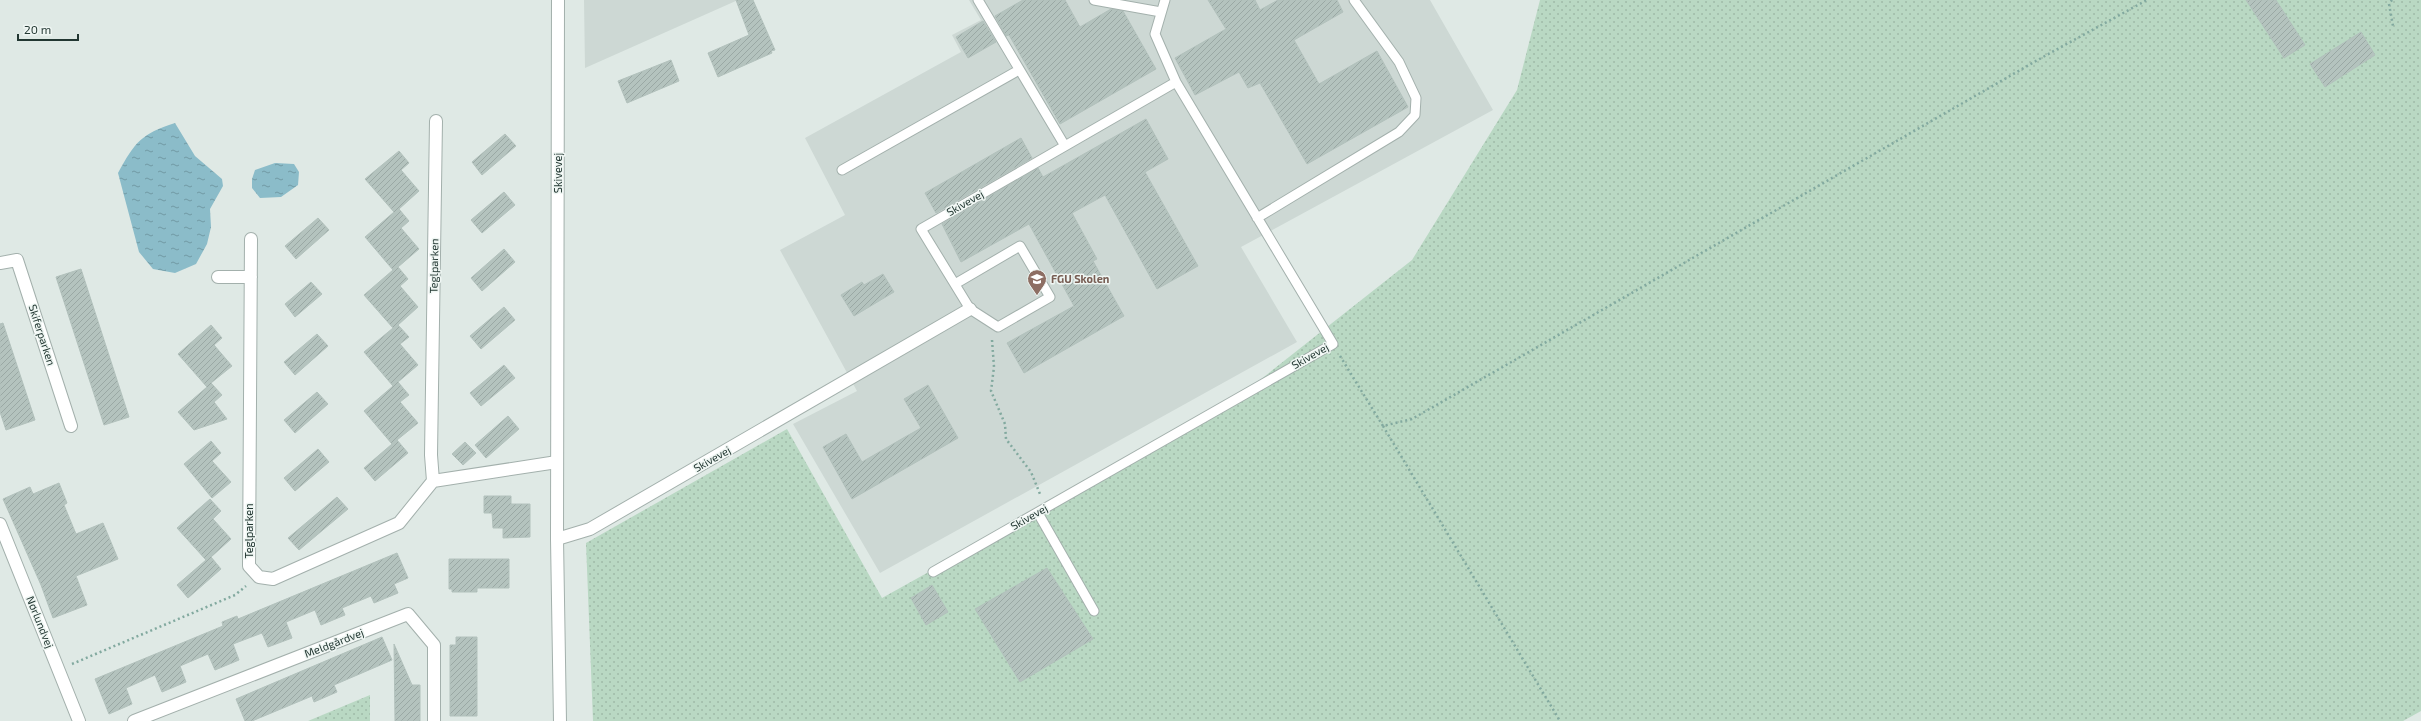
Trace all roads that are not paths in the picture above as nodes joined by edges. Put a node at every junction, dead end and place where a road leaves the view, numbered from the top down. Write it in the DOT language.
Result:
graph roads {
  1 [pos="558,0"];
  2 [pos="978,0"];
  3 [pos="1094,0"];
  4 [pos="1165,0"];
  5 [pos="1354,0"];
  6 [pos="1161,12"];
  7 [pos="1019,70"];
  8 [pos="1176,82"];
  9 [pos="436,122"];
  10 [pos="1065,146"];
  11 [pos="842,170"];
  12 [pos="1257,218"];
  13 [pos="251,239"];
  14 [pos="0,263"];
  15 [pos="218,277"];
  16 [pos="251,277"];
  17 [pos="954,284"];
  18 [pos="970,309"];
  19 [pos="71,426"];
  20 [pos="557,462"];
  21 [pos="433,482"];
  22 [pos="1038,512"];
  23 [pos="0,524"];
  24 [pos="558,539"];
  25 [pos="933,572"];
  26 [pos="1094,611"];
  27 [pos="153,717"];
  28 [pos="79,721"];
  29 [pos="134,721"];
  30 [pos="434,721"];
  31 [pos="560,721"];
  1 -- 20 [label="street, Skivevej"];
  2 -- 7 [label="lane"];
  3 -- 6 [label="lane"];
  4 -- 6 [label="lane"];
  5 -- 12 [label="lane"];
  6 -- 8 [label="lane"];
  7 -- 10 [label="lane"];
  7 -- 11 [label="lane"];
  8 -- 10 [label="lane, Skivevej"];
  8 -- 12 [label="lane, Skivevej"];
  9 -- 21 [label="street, Teglparken"];
  10 -- 17 [label="lane, Skivevej"];
  12 -- 22 [label="lane, Skivevej"];
  13 -- 16 [label="street, Teglparken"];
  14 -- 19 [label="street, Skiferparken"];
  15 -- 16 [label="street"];
  16 -- 21 [label="street, Teglparken"];
  17 -- 18 [label="lane, Skivevej"];
  17 -- 18 [label="lane"];
  18 -- 24 [label="street, Skivevej"];
  20 -- 21 [label="street"];
  20 -- 24 [label="street, Skivevej"];
  22 -- 25 [label="lane, Skivevej"];
  22 -- 26 [label="lane"];
  23 -- 28 [label="street, Nørlundvej"];
  24 -- 31 [label="street, Skivevej"];
  27 -- 29 [label="street, Meldgårdvej"];
  27 -- 30 [label="street, Meldgårdvej"];
}
